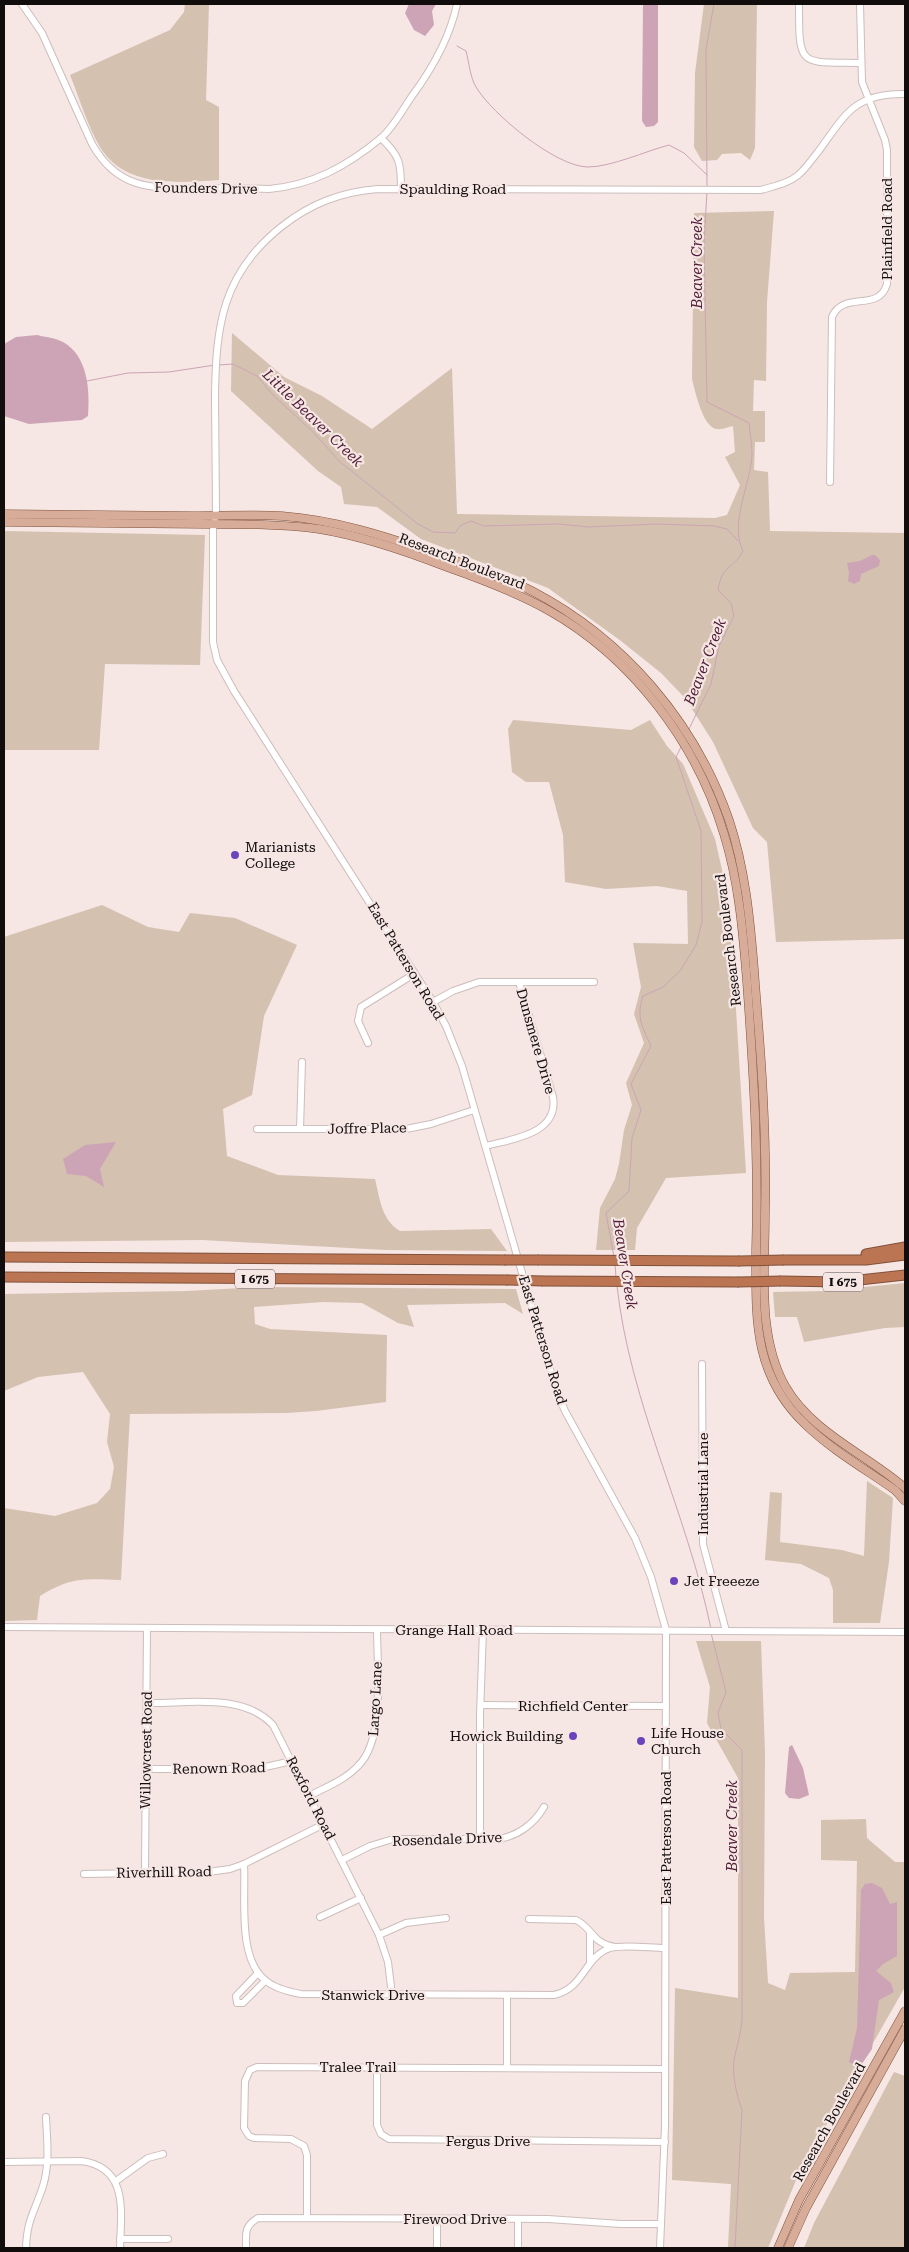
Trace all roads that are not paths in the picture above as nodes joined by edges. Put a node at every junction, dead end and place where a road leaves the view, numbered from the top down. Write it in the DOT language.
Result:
graph roads {
  1 [pos="22,4"];
  2 [pos="457,4"];
  3 [pos="799,4"];
  4 [pos="860,4"];
  5 [pos="861,63"];
  6 [pos="905,94"];
  7 [pos="868,98"];
  8 [pos="381,138"];
  9 [pos="400,189"];
  10 [pos="830,482"];
  11 [pos="4,514"];
  12 [pos="40,518"];
  13 [pos="215,520"];
  14 [pos="4,522"];
  15 [pos="414,974"];
  16 [pos="519,982"];
  17 [pos="594,982"];
  18 [pos="433,1002"];
  19 [pos="368,1043"];
  20 [pos="302,1062"];
  21 [pos="474,1110"];
  22 [pos="257,1129"];
  23 [pos="300,1129"];
  24 [pos="486,1146"];
  25 [pos="905,1247"];
  26 [pos="905,1255"];
  27 [pos="4,1257"];
  28 [pos="836,1261"];
  29 [pos="905,1275"];
  30 [pos="4,1277"];
  31 [pos="702,1364"];
  32 [pos="905,1488"];
  33 [pos="905,1501"];
  34 [pos="4,1627"];
  35 [pos="147,1628"];
  36 [pos="377,1629"];
  37 [pos="483,1630"];
  38 [pos="666,1630"];
  39 [pos="726,1631"];
  40 [pos="905,1632"];
  41 [pos="146,1703"];
  42 [pos="481,1705"];
  43 [pos="666,1706"];
  44 [pos="292,1761"];
  45 [pos="146,1769"];
  46 [pos="309,1796"];
  47 [pos="544,1807"];
  48 [pos="324,1824"];
  49 [pos="480,1839"];
  50 [pos="342,1860"];
  51 [pos="244,1864"];
  52 [pos="145,1872"];
  53 [pos="84,1874"];
  54 [pos="361,1898"];
  55 [pos="320,1917"];
  56 [pos="446,1918"];
  57 [pos="529,1920"];
  58 [pos="590,1934"];
  59 [pos="379,1935"];
  60 [pos="618,1947"];
  61 [pos="666,1948"];
  62 [pos="590,1963"];
  63 [pos="258,1973"];
  64 [pos="265,1981"];
  65 [pos="392,1995"];
  66 [pos="507,1996"];
  67 [pos="905,2011"];
  68 [pos="905,2029"];
  69 [pos="377,2067"];
  70 [pos="507,2068"];
  71 [pos="664,2069"];
  72 [pos="46,2117"];
  73 [pos="664,2142"];
  74 [pos="163,2154"];
  75 [pos="4,2162"];
  76 [pos="48,2163"];
  77 [pos="116,2182"];
  78 [pos="307,2218"];
  79 [pos="437,2219"];
  80 [pos="518,2219"];
  81 [pos="661,2224"];
  82 [pos="120,2238"];
  83 [pos="168,2239"];
  84 [pos="26,2248"];
  85 [pos="120,2248"];
  86 [pos="246,2248"];
  87 [pos="437,2248"];
  88 [pos="518,2248"];
  89 [pos="660,2248"];
  90 [pos="778,2248"];
  91 [pos="788,2248"];
  1 -- 8 [label="street, Founders Drive"];
  2 -- 8 [label="street, Founders Drive"];
  3 -- 5 [label="street"];
  4 -- 5 [label="street, Plainfield Road"];
  5 -- 7 [label="street, Plainfield Road"];
  6 -- 7 [label="street, Spaulding Road"];
  7 -- 9 [label="street, Spaulding Road"];
  7 -- 10 [label="street, Plainfield Road"];
  8 -- 9 [label="street"];
  9 -- 13 [label="street, Spaulding Road"];
  11 -- 12 [label="main road, Research Boulevard"];
  12 -- 13 [label="main road, Research Boulevard"];
  12 -- 14 [label="main road, Research Boulevard"];
  13 -- 15 [label="street, East Patterson Road"];
  13 -- 32 [label="main road, Research Boulevard"];
  13 -- 33 [label="main road, Research Boulevard"];
  15 -- 18 [label="street, East Patterson Road"];
  15 -- 19 [label="street"];
  16 -- 17 [label="street"];
  16 -- 18 [label="street"];
  16 -- 24 [label="street, Dunsmere Drive"];
  18 -- 21 [label="street, East Patterson Road"];
  20 -- 23 [label="street"];
  21 -- 23 [label="street, Joffre Place"];
  21 -- 24 [label="street, East Patterson Road"];
  22 -- 23 [label="street, Joffre Place"];
  24 -- 38 [label="street, East Patterson Road"];
  25 -- 28 [label="highway"];
  26 -- 28 [label="highway, I 675"];
  27 -- 28 [label="highway, I 675, bridge"];
  29 -- 30 [label="highway, I 675, bridge"];
  31 -- 39 [label="street, Industrial Lane"];
  34 -- 35 [label="street, Grange Hall Road"];
  35 -- 36 [label="street, Grange Hall Road"];
  35 -- 41 [label="street, Willowcrest Road"];
  36 -- 37 [label="street, Grange Hall Road"];
  36 -- 46 [label="street, Largo Lane"];
  37 -- 38 [label="street, Grange Hall Road"];
  37 -- 42 [label="street"];
  38 -- 39 [label="street, Grange Hall Road"];
  38 -- 43 [label="street, East Patterson Road"];
  39 -- 40 [label="street, Grange Hall Road"];
  41 -- 44 [label="street, Rexford Road"];
  41 -- 45 [label="street, Willowcrest Road"];
  42 -- 43 [label="street, Richfield Center"];
  42 -- 49 [label="street"];
  43 -- 61 [label="street, East Patterson Road"];
  44 -- 45 [label="street, Renown Road"];
  44 -- 46 [label="street, Rexford Road"];
  45 -- 52 [label="street, Willowcrest Road"];
  46 -- 48 [label="street, Rexford Road"];
  47 -- 49 [label="street, Rosendale Drive"];
  48 -- 50 [label="street, Rexford Road"];
  48 -- 51 [label="street, Riverhill Road"];
  49 -- 50 [label="street, Rosendale Drive"];
  50 -- 54 [label="street, Rexford Road"];
  51 -- 52 [label="street, Riverhill Road"];
  51 -- 63 [label="street, Stanwick Drive"];
  52 -- 53 [label="street, Riverhill Road"];
  54 -- 55 [label="street"];
  54 -- 59 [label="street, Rexford Road"];
  56 -- 59 [label="street"];
  57 -- 58 [label="street"];
  58 -- 60 [label="street"];
  58 -- 62 [label="street"];
  59 -- 65 [label="street, Rexford Road"];
  60 -- 61 [label="street, Stanwick Drive"];
  60 -- 62 [label="street, Stanwick Drive"];
  61 -- 71 [label="street, East Patterson Road"];
  62 -- 66 [label="street, Stanwick Drive"];
  63 -- 64 [label="street, Stanwick Drive"];
  63 -- 64 [label="street"];
  64 -- 65 [label="street, Stanwick Drive"];
  65 -- 66 [label="street, Stanwick Drive"];
  66 -- 70 [label="street"];
  67 -- 90 [label="main road, Research Boulevard"];
  68 -- 91 [label="main road, Research Boulevard"];
  69 -- 70 [label="street, Tralee Trail"];
  69 -- 73 [label="street, Fergus Drive"];
  69 -- 78 [label="street, Tralee Trail"];
  70 -- 71 [label="street, Tralee Trail"];
  71 -- 73 [label="street, East Patterson Road"];
  72 -- 76 [label="street"];
  73 -- 81 [label="street, East Patterson Road"];
  74 -- 77 [label="street"];
  75 -- 76 [label="street"];
  76 -- 77 [label="street"];
  76 -- 84 [label="street"];
  77 -- 82 [label="street"];
  78 -- 79 [label="street, Firewood Drive"];
  78 -- 86 [label="street, Firewood Drive"];
  79 -- 80 [label="street, Firewood Drive"];
  79 -- 87 [label="street"];
  80 -- 81 [label="street, Firewood Drive"];
  80 -- 88 [label="street"];
  81 -- 89 [label="street, East Patterson Road"];
  82 -- 83 [label="street"];
  82 -- 85 [label="street"];
}
